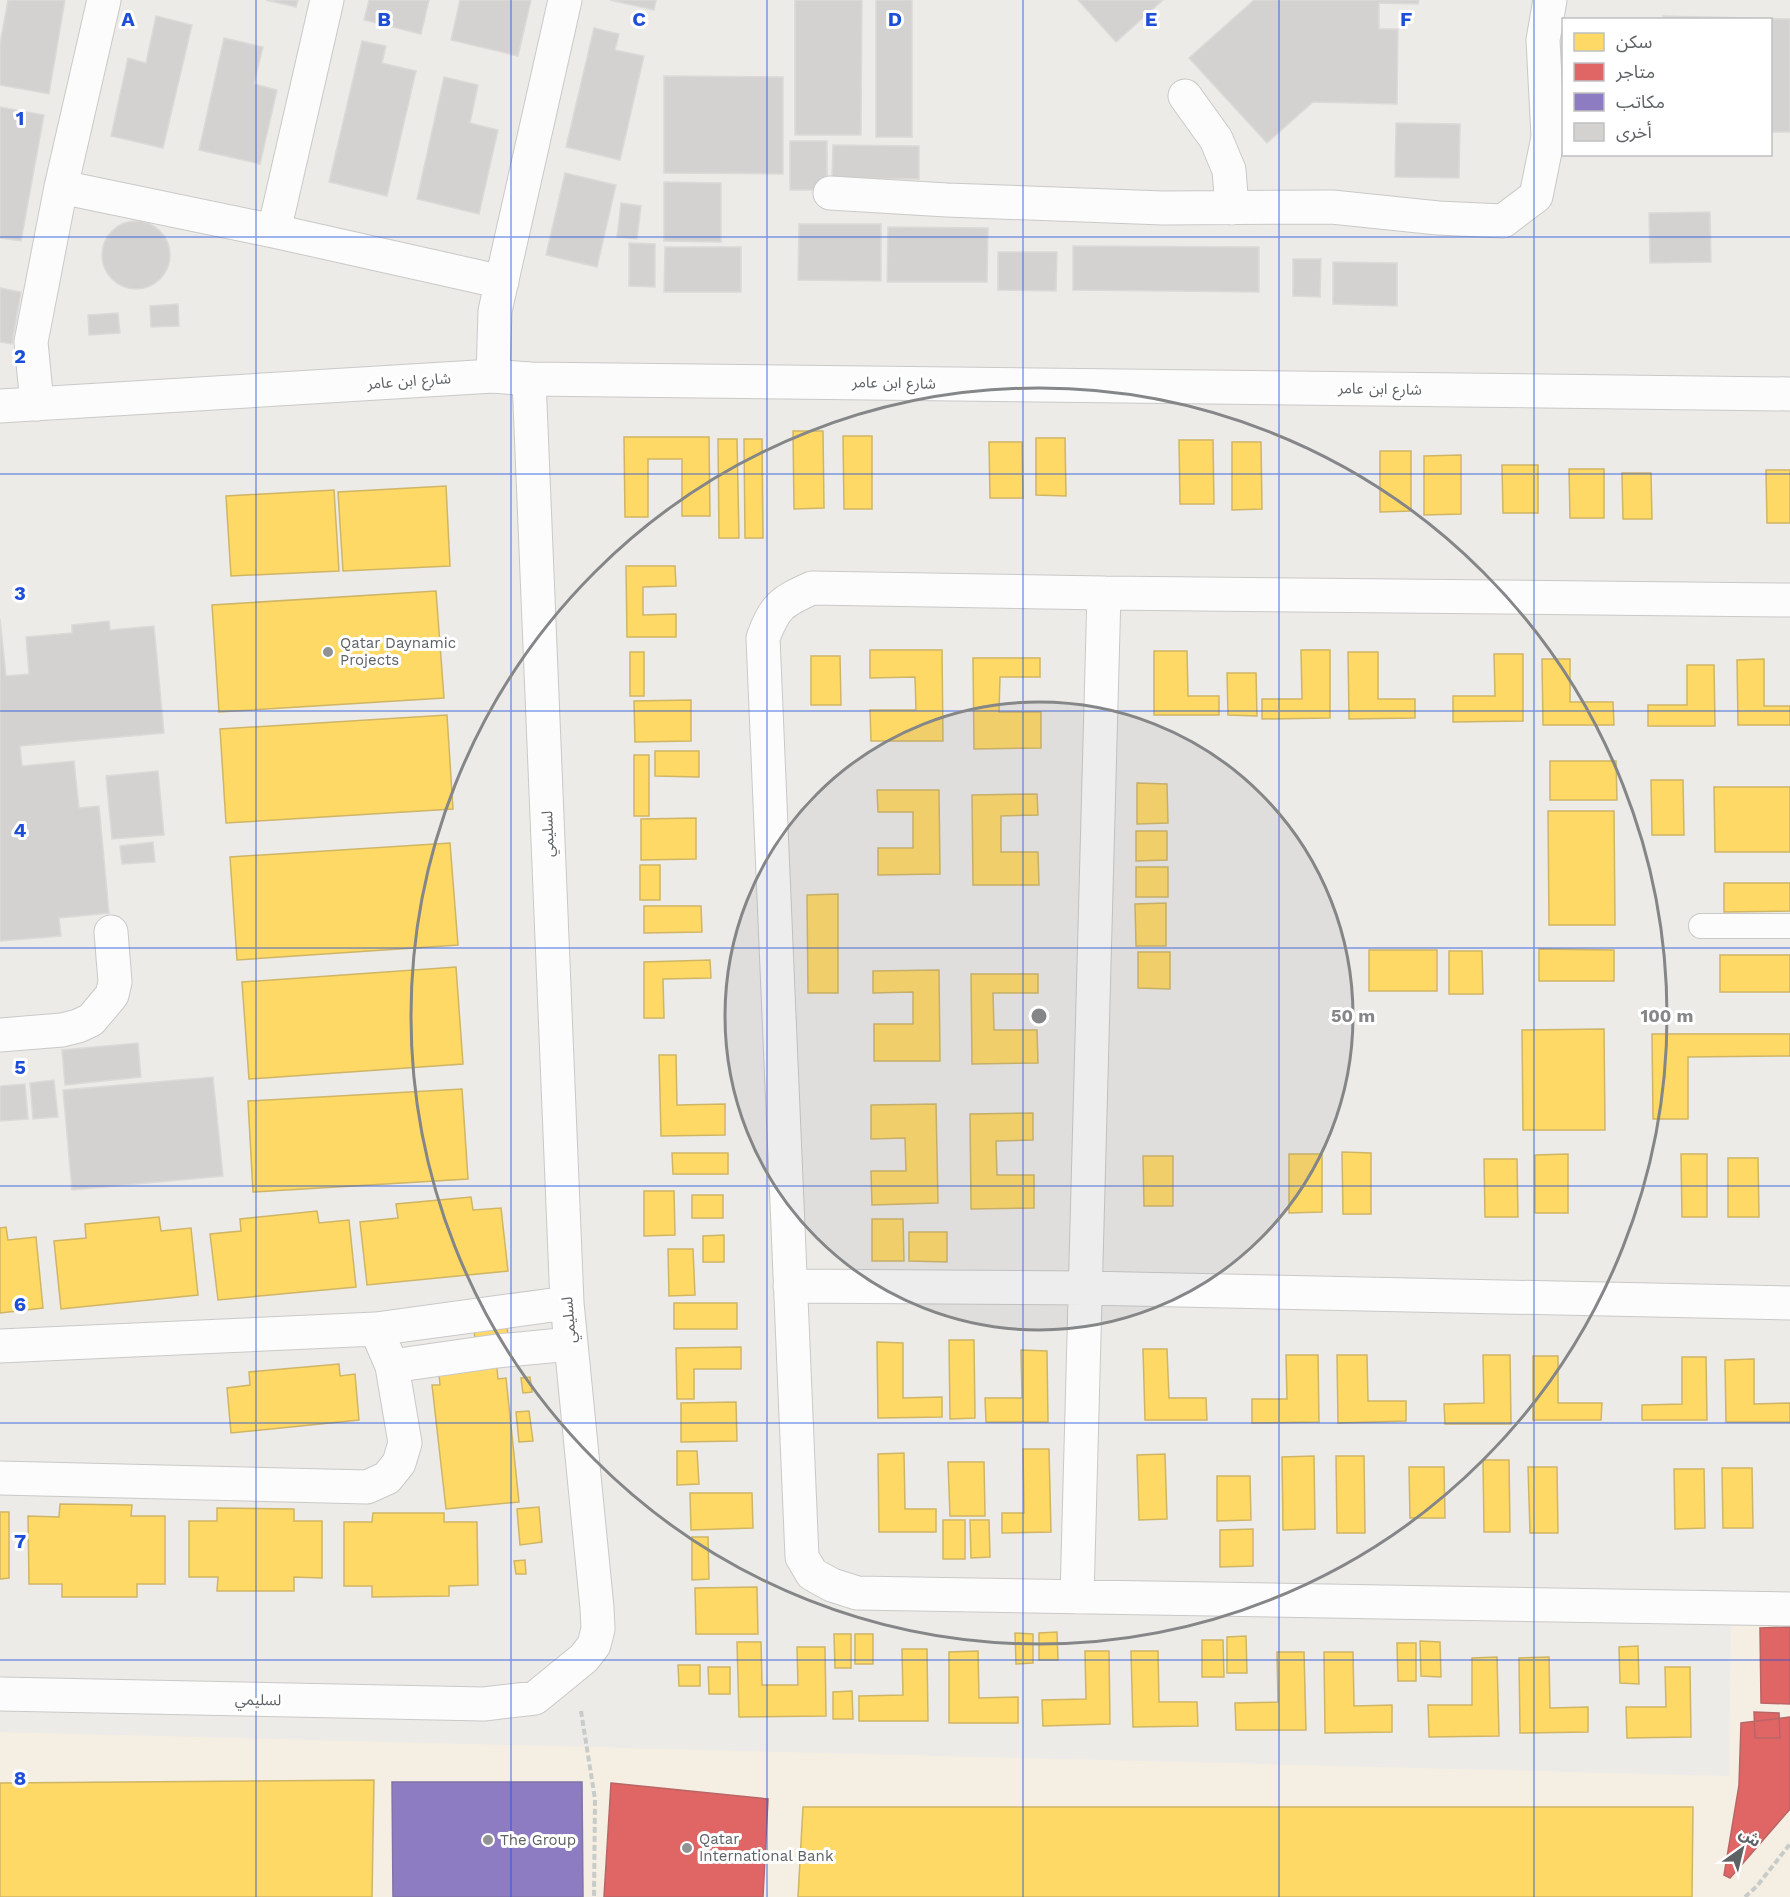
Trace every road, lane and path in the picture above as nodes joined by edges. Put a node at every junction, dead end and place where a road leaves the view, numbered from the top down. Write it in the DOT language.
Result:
graph roads {
  1 [pos="104,0"];
  2 [pos="327,0"];
  3 [pos="565,0"];
  4 [pos="1550,0"];
  5 [pos="1185,96"];
  6 [pos="61,188"];
  7 [pos="830,194"];
  8 [pos="1232,208"];
  9 [pos="274,231"];
  10 [pos="502,282"];
  11 [pos="493,376"];
  12 [pos="529,378"];
  13 [pos="1790,394"];
  14 [pos="38,404"];
  15 [pos="0,406"];
  16 [pos="1104,593"];
  17 [pos="1790,600"];
  18 [pos="1701,926"];
  19 [pos="1790,926"];
  20 [pos="111,932"];
  21 [pos="0,1035"];
  22 [pos="790,1286"];
  23 [pos="1085,1288"];
  24 [pos="567,1303"];
  25 [pos="1790,1303"];
  26 [pos="376,1329"];
  27 [pos="571,1344"];
  28 [pos="0,1346"];
  29 [pos="392,1366"];
  30 [pos="0,1478"];
  31 [pos="1077,1597"];
  32 [pos="1790,1609"];
  33 [pos="574,1666"];
  34 [pos="0,1694"];
  35 [pos="1790,1844"];
  36 [pos="594,1897"];
  37 [pos="1745,1897"];
  1 -- 6 [label="street"];
  2 -- 9 [label="street"];
  3 -- 10 [label="street"];
  4 -- 8 [label="street"];
  5 -- 8 [label="street"];
  6 -- 9 [label="street"];
  6 -- 14 [label="street"];
  7 -- 8 [label="street"];
  9 -- 10 [label="street"];
  10 -- 11 [label="street"];
  11 -- 12 [label="street, شارع ابن عامر"];
  11 -- 14 [label="street, شارع ابن عامر"];
  12 -- 13 [label="street, شارع ابن عامر"];
  12 -- 24 [label="street, لسليمي"];
  14 -- 15 [label="street, شارع ابن عامر"];
  16 -- 17 [label="street"];
  16 -- 22 [label="street"];
  16 -- 23 [label="street"];
  18 -- 19 [label="lane"];
  20 -- 21 [label="street"];
  22 -- 23 [label="street"];
  22 -- 31 [label="street"];
  23 -- 25 [label="street"];
  23 -- 31 [label="street"];
  24 -- 26 [label="street"];
  24 -- 27 [label="street, لسليمي"];
  26 -- 28 [label="street"];
  26 -- 29 [label="street"];
  27 -- 29 [label="street"];
  27 -- 33 [label="street, لسليمي"];
  29 -- 30 [label="street"];
  31 -- 32 [label="street"];
  33 -- 34 [label="street, لسليمي"];
  33 -- 36 [label="path"];
  35 -- 37 [label="path"];
}
